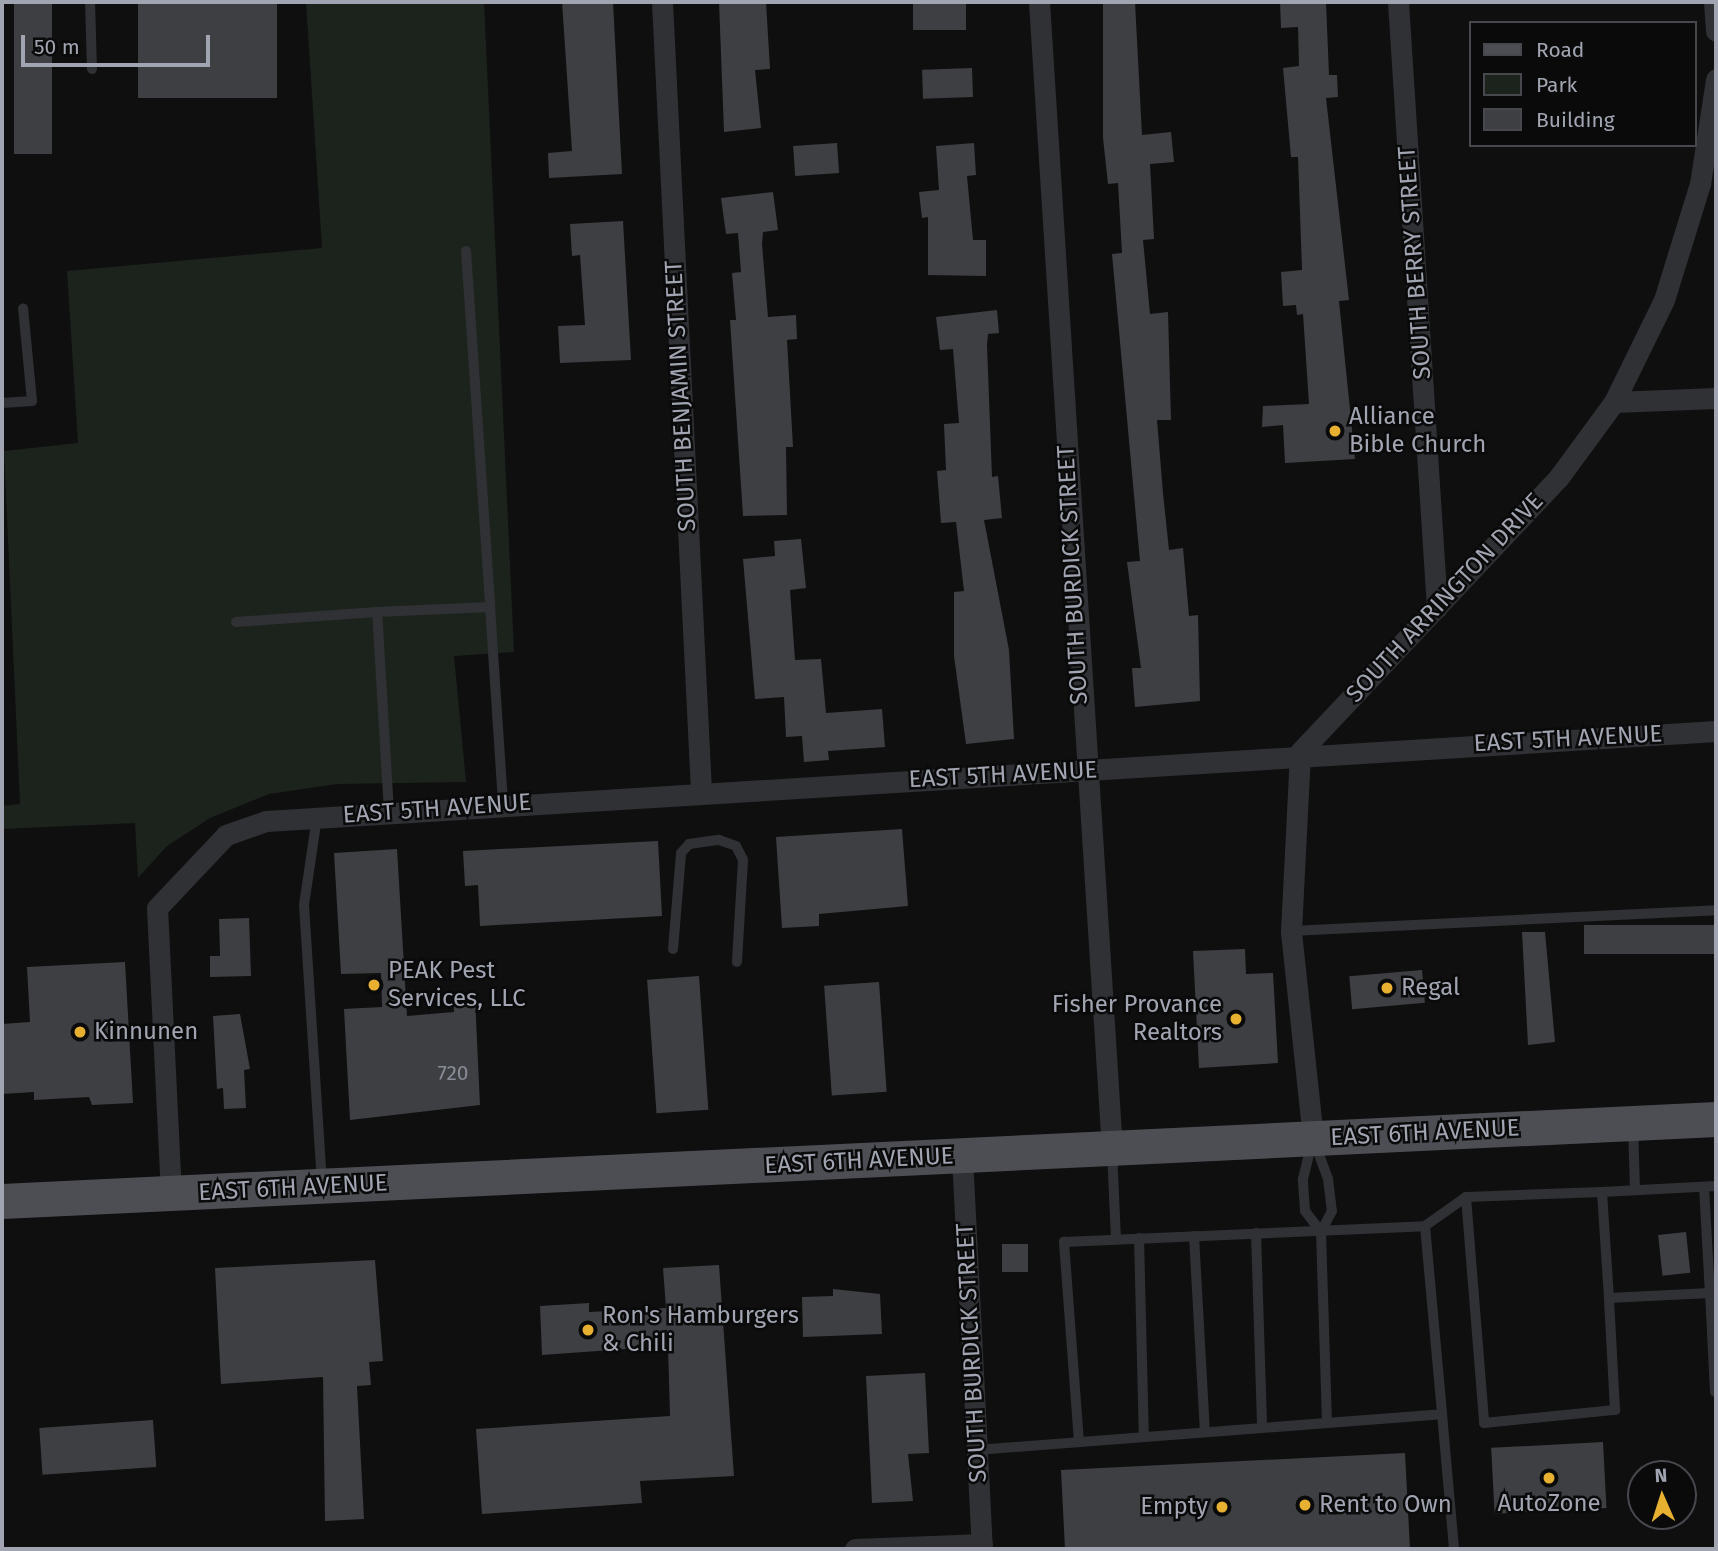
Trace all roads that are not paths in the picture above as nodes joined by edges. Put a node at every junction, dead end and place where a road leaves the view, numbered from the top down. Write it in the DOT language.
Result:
graph roads {
  1 [pos="90,2"];
  2 [pos="662,2"];
  3 [pos="1039,2"];
  4 [pos="1398,2"];
  5 [pos="1714,2"];
  6 [pos="1716,31"];
  7 [pos="92,69"];
  8 [pos="1716,79"];
  9 [pos="1708,178"];
  10 [pos="466,251"];
  11 [pos="23,308"];
  12 [pos="1716,398"];
  13 [pos="2,402"];
  14 [pos="1614,402"];
  15 [pos="490,607"];
  16 [pos="1437,608"];
  17 [pos="377,612"];
  18 [pos="236,621"];
  19 [pos="1716,731"];
  20 [pos="1300,752"];
  21 [pos="1084,772"];
  22 [pos="701,790"];
  23 [pos="503,804"];
  24 [pos="389,812"];
  25 [pos="317,817"];
  26 [pos="1716,910"];
  27 [pos="1291,931"];
  28 [pos="673,949"];
  29 [pos="737,962"];
  30 [pos="1716,1119"];
  31 [pos="1633,1123"];
  32 [pos="1313,1139"];
  33 [pos="1112,1149"];
  34 [pos="962,1156"];
  35 [pos="1710,1186"];
  36 [pos="322,1187"];
  37 [pos="1635,1190"];
  38 [pos="1602,1192"];
  39 [pos="171,1194"];
  40 [pos="1466,1198"];
  41 [pos="2,1201"];
  42 [pos="1425,1226"];
  43 [pos="1321,1232"];
  44 [pos="1256,1233"];
  45 [pos="1194,1236"];
  46 [pos="1116,1238"];
  47 [pos="1139,1238"];
  48 [pos="1710,1293"];
  49 [pos="1609,1298"];
  50 [pos="1714,1392"];
  51 [pos="1442,1414"];
  52 [pos="1327,1423"];
  53 [pos="1262,1428"];
  54 [pos="1205,1432"];
  55 [pos="1143,1437"];
  56 [pos="1079,1442"];
  57 [pos="976,1450"];
  58 [pos="982,1547"];
  59 [pos="855,1549"];
  60 [pos="1454,1549"];
  1 -- 7 [label="lane"];
  2 -- 22 [label="street, SOUTH BENJAMIN STREET"];
  3 -- 21 [label="street, SOUTH BURDICK STREET"];
  4 -- 16 [label="street, SOUTH BERRY STREET"];
  5 -- 6 [label="street"];
  8 -- 9 [label="street, SOUTH ARRINGTON DRIVE"];
  9 -- 14 [label="street, SOUTH ARRINGTON DRIVE"];
  10 -- 15 [label="lane"];
  11 -- 13 [label="lane"];
  12 -- 14 [label="street"];
  14 -- 16 [label="street, SOUTH ARRINGTON DRIVE"];
  15 -- 17 [label="lane"];
  15 -- 23 [label="lane"];
  16 -- 20 [label="street, SOUTH ARRINGTON DRIVE"];
  17 -- 18 [label="lane"];
  17 -- 24 [label="lane"];
  19 -- 20 [label="street, EAST 5TH AVENUE"];
  20 -- 21 [label="street, EAST 5TH AVENUE"];
  20 -- 27 [label="street"];
  21 -- 22 [label="street, EAST 5TH AVENUE"];
  21 -- 33 [label="street, SOUTH BURDICK STREET"];
  22 -- 23 [label="street, EAST 5TH AVENUE"];
  23 -- 24 [label="street, EAST 5TH AVENUE"];
  24 -- 25 [label="street, EAST 5TH AVENUE"];
  25 -- 36 [label="lane"];
  25 -- 39 [label="street, EAST 5TH AVENUE"];
  26 -- 27 [label="lane"];
  27 -- 32 [label="street"];
  28 -- 29 [label="lane"];
  30 -- 31 [label="main road, EAST 6TH AVENUE"];
  31 -- 32 [label="main road, EAST 6TH AVENUE"];
  31 -- 37 [label="lane"];
  32 -- 33 [label="main road, EAST 6TH AVENUE"];
  32 -- 43 [label="lane"];
  32 -- 43 [label="lane"];
  33 -- 34 [label="main road, EAST 6TH AVENUE"];
  33 -- 46 [label="lane"];
  34 -- 36 [label="main road, EAST 6TH AVENUE"];
  34 -- 57 [label="street, SOUTH BURDICK STREET"];
  35 -- 37 [label="lane"];
  35 -- 48 [label="lane"];
  36 -- 39 [label="main road, EAST 6TH AVENUE"];
  37 -- 38 [label="lane"];
  38 -- 40 [label="lane"];
  38 -- 49 [label="lane"];
  39 -- 41 [label="main road, EAST 6TH AVENUE"];
  40 -- 42 [label="lane"];
  40 -- 49 [label="lane"];
  42 -- 43 [label="lane"];
  42 -- 51 [label="lane"];
  43 -- 44 [label="lane"];
  43 -- 52 [label="lane"];
  44 -- 45 [label="lane"];
  44 -- 53 [label="lane"];
  45 -- 47 [label="lane"];
  45 -- 54 [label="lane"];
  46 -- 47 [label="lane"];
  46 -- 56 [label="lane"];
  47 -- 55 [label="lane"];
  48 -- 49 [label="lane"];
  48 -- 50 [label="lane"];
  51 -- 52 [label="lane"];
  51 -- 60 [label="lane"];
  52 -- 53 [label="lane"];
  53 -- 54 [label="lane"];
  54 -- 55 [label="lane"];
  55 -- 56 [label="lane"];
  56 -- 57 [label="lane"];
  57 -- 58 [label="street, SOUTH BURDICK STREET"];
  58 -- 59 [label="street"];
}
